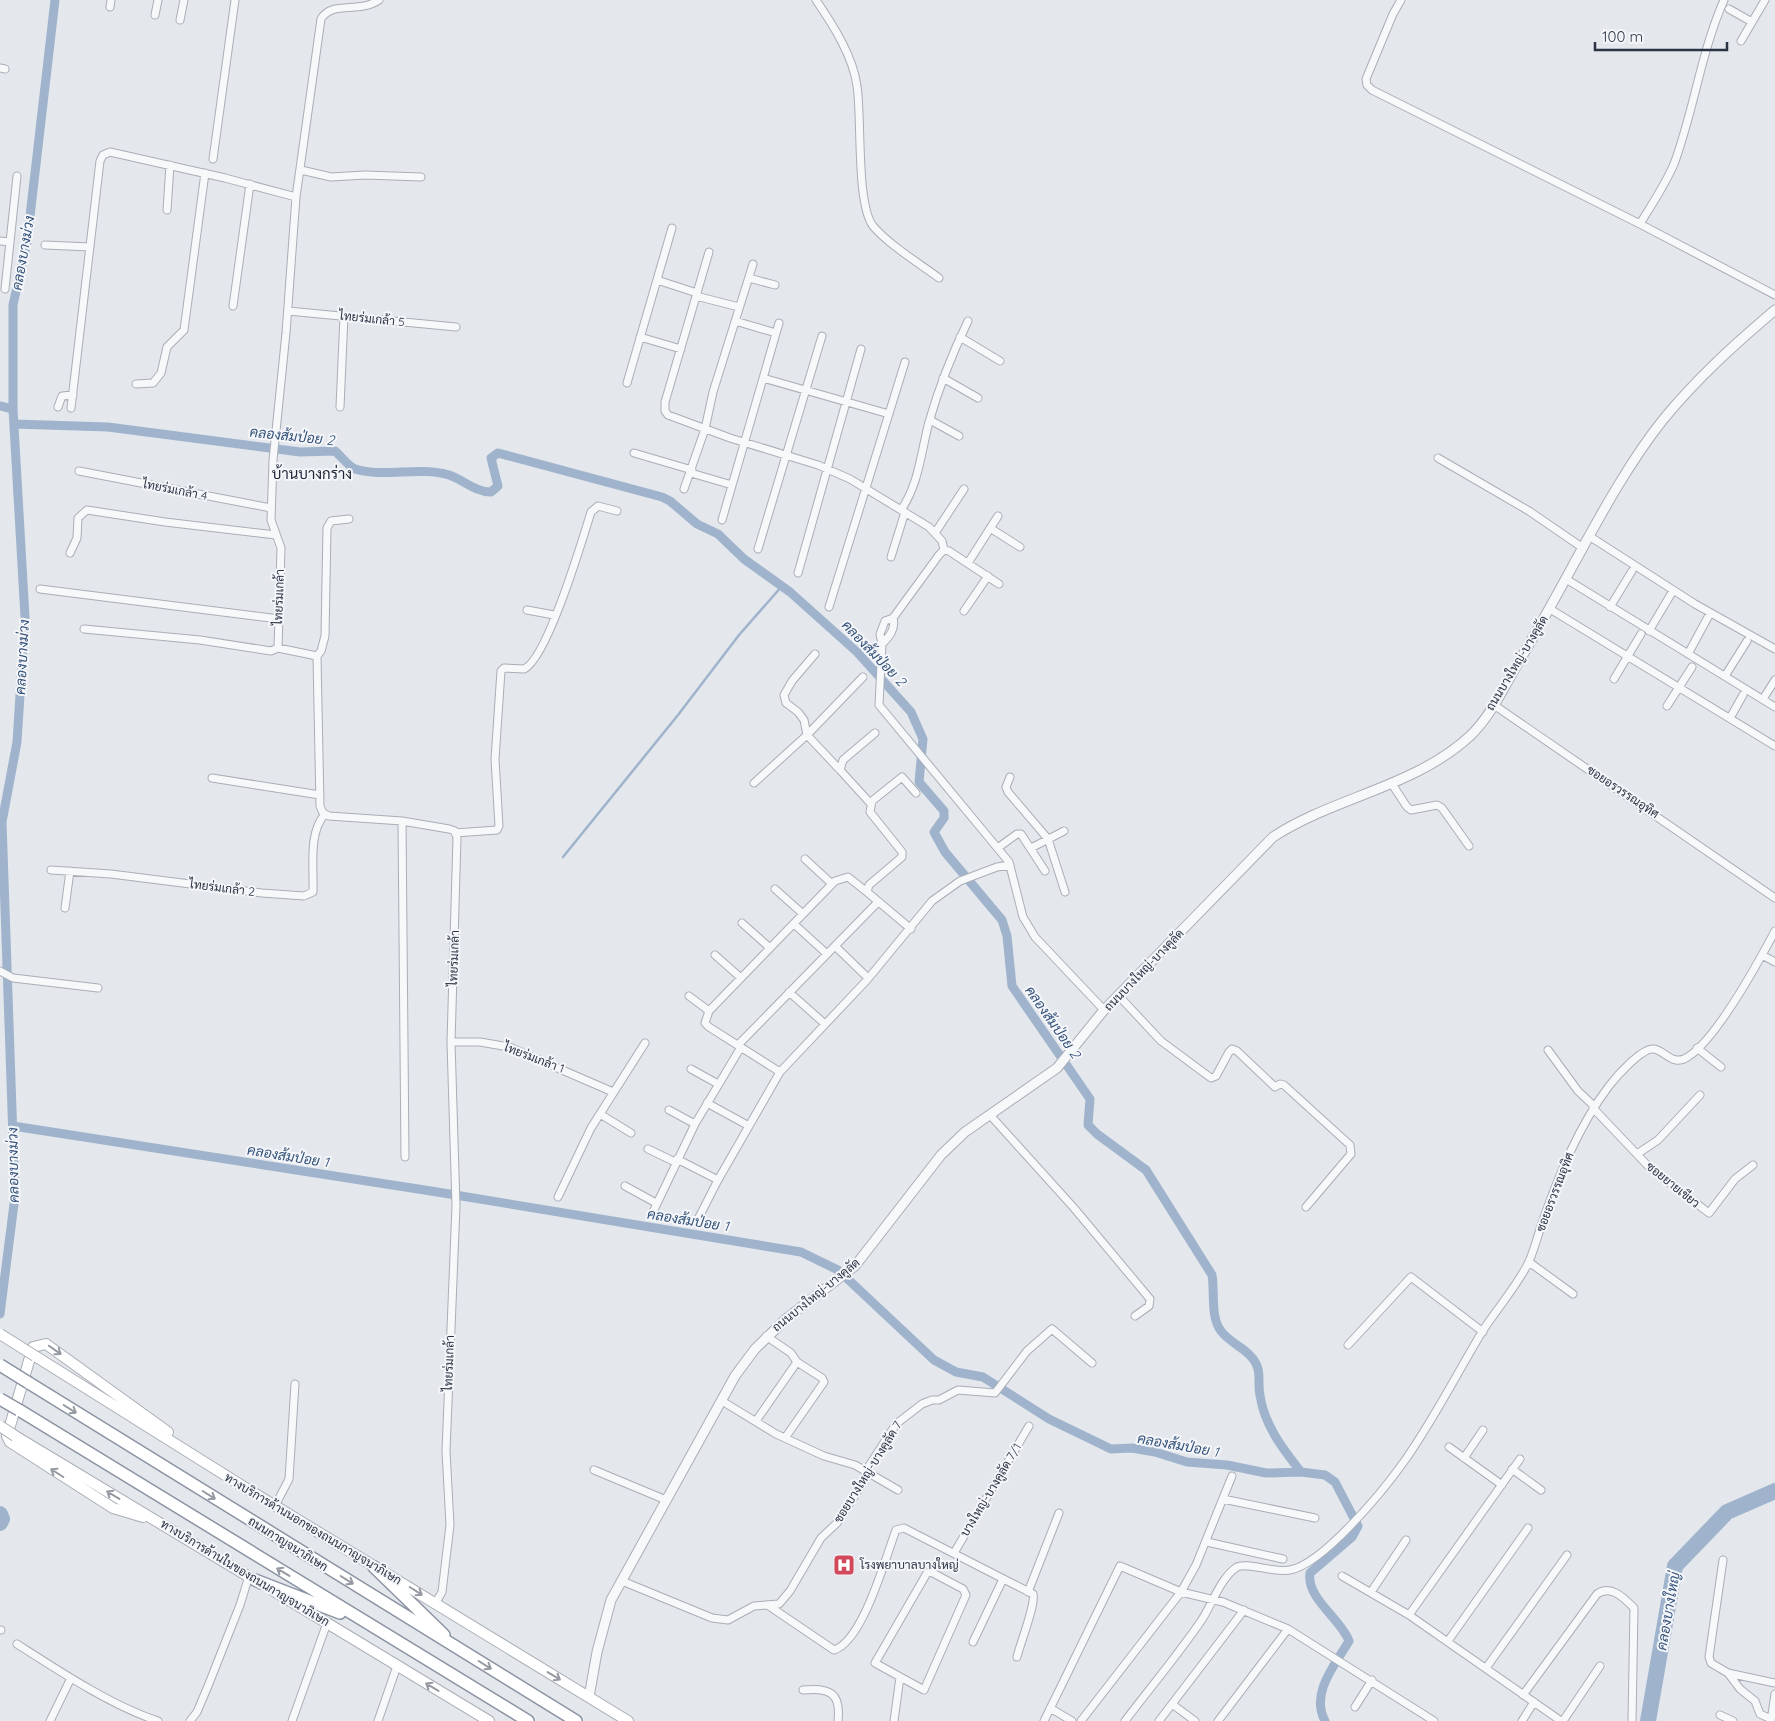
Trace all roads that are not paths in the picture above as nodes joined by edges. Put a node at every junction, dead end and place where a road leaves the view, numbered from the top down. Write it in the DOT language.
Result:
graph roads {
  1 [pos="158,0"];
  2 [pos="184,0"];
  3 [pos="235,0"];
  4 [pos="379,0"];
  5 [pos="816,0"];
  6 [pos="1401,0"];
  7 [pos="1724,0"];
  8 [pos="1765,0"];
  9 [pos="1729,9"];
  10 [pos="156,15"];
  11 [pos="180,20"];
  12 [pos="1752,22"];
  13 [pos="1741,41"];
  14 [pos="213,159"];
  15 [pos="170,165"];
  16 [pos="301,170"];
  17 [pos="204,173"];
  18 [pos="17,176"];
  19 [pos="421,177"];
  20 [pos="250,184"];
  21 [pos="296,197"];
  22 [pos="167,210"];
  23 [pos="1640,224"];
  24 [pos="672,228"];
  25 [pos="0,241"];
  26 [pos="10,242"];
  27 [pos="45,245"];
  28 [pos="90,247"];
  29 [pos="709,252"];
  30 [pos="753,264"];
  31 [pos="749,278"];
  32 [pos="939,278"];
  33 [pos="657,280"];
  34 [pos="774,285"];
  35 [pos="5,289"];
  36 [pos="697,294"];
  37 [pos="1775,295"];
  38 [pos="233,306"];
  39 [pos="739,307"];
  40 [pos="1775,310"];
  41 [pos="288,311"];
  42 [pos="344,316"];
  43 [pos="735,321"];
  44 [pos="968,321"];
  45 [pos="779,322"];
  46 [pos="456,328"];
  47 [pos="776,333"];
  48 [pos="822,336"];
  49 [pos="640,337"];
  50 [pos="960,337"];
  51 [pos="681,349"];
  52 [pos="861,349"];
  53 [pos="1000,360"];
  54 [pos="906,362"];
  55 [pos="763,378"];
  56 [pos="943,378"];
  57 [pos="627,383"];
  58 [pos="136,384"];
  59 [pos="806,390"];
  60 [pos="72,395"];
  61 [pos="978,398"];
  62 [pos="846,402"];
  63 [pos="58,407"];
  64 [pos="340,407"];
  65 [pos="71,408"];
  66 [pos="889,414"];
  67 [pos="930,420"];
  68 [pos="705,429"];
  69 [pos="959,436"];
  70 [pos="744,442"];
  71 [pos="634,453"];
  72 [pos="787,455"];
  73 [pos="1438,458"];
  74 [pos="826,468"];
  75 [pos="79,471"];
  76 [pos="692,471"];
  77 [pos="732,485"];
  78 [pos="866,488"];
  79 [pos="684,489"];
  80 [pos="964,489"];
  81 [pos="271,508"];
  82 [pos="617,511"];
  83 [pos="903,511"];
  84 [pos="998,516"];
  85 [pos="349,519"];
  86 [pos="722,520"];
  87 [pos="990,528"];
  88 [pos="936,534"];
  89 [pos="276,535"];
  90 [pos="1590,536"];
  91 [pos="1020,547"];
  92 [pos="1583,548"];
  93 [pos="758,549"];
  94 [pos="944,550"];
  95 [pos="70,553"];
  96 [pos="891,557"];
  97 [pos="968,563"];
  98 [pos="1632,571"];
  99 [pos="798,573"];
  100 [pos="988,576"];
  101 [pos="1566,579"];
  102 [pos="999,584"];
  103 [pos="40,589"];
  104 [pos="1671,594"];
  105 [pos="829,607"];
  106 [pos="1610,607"];
  107 [pos="1550,609"];
  108 [pos="527,610"];
  109 [pos="964,611"];
  110 [pos="554,615"];
  111 [pos="1708,617"];
  112 [pos="279,619"];
  113 [pos="84,629"];
  114 [pos="1649,631"];
  115 [pos="1641,634"];
  116 [pos="1747,641"];
  117 [pos="278,648"];
  118 [pos="1775,649"];
  119 [pos="815,654"];
  120 [pos="1688,654"];
  121 [pos="317,656"];
  122 [pos="1626,657"];
  123 [pos="1692,667"];
  124 [pos="1726,676"];
  125 [pos="863,677"];
  126 [pos="1614,679"];
  127 [pos="1775,680"];
  128 [pos="1678,688"];
  129 [pos="1743,695"];
  130 [pos="1763,699"];
  131 [pos="1494,705"];
  132 [pos="1667,706"];
  133 [pos="1775,707"];
  134 [pos="1730,718"];
  135 [pos="875,733"];
  136 [pos="807,735"];
  137 [pos="1775,746"];
  138 [pos="840,770"];
  139 [pos="1010,777"];
  140 [pos="212,778"];
  141 [pos="754,783"];
  142 [pos="1392,784"];
  143 [pos="916,793"];
  144 [pos="320,795"];
  145 [pos="871,804"];
  146 [pos="325,814"];
  147 [pos="402,821"];
  148 [pos="1064,831"];
  149 [pos="455,833"];
  150 [pos="1048,839"];
  151 [pos="1469,846"];
  152 [pos="999,847"];
  153 [pos="1031,848"];
  154 [pos="805,859"];
  155 [pos="1010,865"];
  156 [pos="51,870"];
  157 [pos="70,871"];
  158 [pos="1045,871"];
  159 [pos="832,884"];
  160 [pos="775,889"];
  161 [pos="867,892"];
  162 [pos="1065,892"];
  163 [pos="1775,898"];
  164 [pos="878,902"];
  165 [pos="65,908"];
  166 [pos="803,914"];
  167 [pos="742,923"];
  168 [pos="794,924"];
  169 [pos="911,929"];
  170 [pos="1775,931"];
  171 [pos="835,946"];
  172 [pos="770,948"];
  173 [pos="827,954"];
  174 [pos="714,955"];
  175 [pos="1762,955"];
  176 [pos="1775,962"];
  177 [pos="0,971"];
  178 [pos="741,978"];
  179 [pos="868,978"];
  180 [pos="98,988"];
  181 [pos="789,992"];
  182 [pos="1118,995"];
  183 [pos="689,996"];
  184 [pos="1104,1010"];
  185 [pos="710,1011"];
  186 [pos="825,1024"];
  187 [pos="451,1042"];
  188 [pos="645,1043"];
  189 [pos="740,1046"];
  190 [pos="1697,1048"];
  191 [pos="1548,1050"];
  192 [pos="1721,1067"];
  193 [pos="692,1069"];
  194 [pos="780,1072"];
  195 [pos="718,1084"];
  196 [pos="613,1092"];
  197 [pos="1700,1095"];
  198 [pos="707,1102"];
  199 [pos="1593,1107"];
  200 [pos="669,1110"];
  201 [pos="600,1114"];
  202 [pos="990,1115"];
  203 [pos="694,1124"];
  204 [pos="749,1126"];
  205 [pos="631,1133"];
  206 [pos="648,1149"];
  207 [pos="1637,1154"];
  208 [pos="405,1158"];
  209 [pos="676,1161"];
  210 [pos="1753,1165"];
  211 [pos="718,1180"];
  212 [pos="625,1186"];
  213 [pos="558,1197"];
  214 [pos="656,1203"];
  215 [pos="1306,1207"];
  216 [pos="652,1214"];
  217 [pos="696,1223"];
  218 [pos="1529,1262"];
  219 [pos="1572,1294"];
  220 [pos="1135,1316"];
  221 [pos="1483,1332"];
  222 [pos="0,1334"];
  223 [pos="766,1336"];
  224 [pos="1348,1345"];
  225 [pos="797,1362"];
  226 [pos="1092,1363"];
  227 [pos="0,1364"];
  228 [pos="295,1384"];
  229 [pos="0,1399"];
  230 [pos="722,1401"];
  231 [pos="756,1421"];
  232 [pos="0,1426"];
  233 [pos="1030,1426"];
  234 [pos="1483,1430"];
  235 [pos="785,1438"];
  236 [pos="1449,1447"];
  237 [pos="186,1449"];
  238 [pos="1464,1458"];
  239 [pos="1520,1459"];
  240 [pos="1512,1469"];
  241 [pos="594,1470"];
  242 [pos="867,1471"];
  243 [pos="1232,1476"];
  244 [pos="1502,1485"];
  245 [pos="898,1490"];
  246 [pos="1541,1490"];
  247 [pos="1223,1499"];
  248 [pos="666,1500"];
  249 [pos="275,1506"];
  250 [pos="1059,1513"];
  251 [pos="1316,1518"];
  252 [pos="163,1524"];
  253 [pos="1528,1528"];
  254 [pos="1406,1540"];
  255 [pos="1206,1542"];
  256 [pos="954,1553"];
  257 [pos="1567,1555"];
  258 [pos="1283,1559"];
  259 [pos="1723,1560"];
  260 [pos="374,1567"];
  261 [pos="1342,1576"];
  262 [pos="252,1578"];
  263 [pos="1003,1579"];
  264 [pos="622,1581"];
  265 [pos="1028,1592"];
  266 [pos="1181,1592"];
  267 [pos="1371,1592"];
  268 [pos="1214,1599"];
  269 [pos="435,1604"];
  270 [pos="768,1606"];
  271 [pos="1244,1610"];
  272 [pos="1409,1615"];
  273 [pos="327,1623"];
  274 [pos="369,1625"];
  275 [pos="1288,1629"];
  276 [pos="1448,1641"];
  277 [pos="973,1642"];
  278 [pos="17,1644"];
  279 [pos="460,1650"];
  280 [pos="1016,1657"];
  281 [pos="397,1666"];
  282 [pos="1600,1666"];
  283 [pos="1486,1668"];
  284 [pos="1728,1673"];
  285 [pos="71,1678"];
  286 [pos="900,1678"];
  287 [pos="1372,1680"];
  288 [pos="1775,1683"];
  289 [pos="803,1690"];
  290 [pos="1775,1694"];
  291 [pos="1523,1695"];
  292 [pos="589,1697"];
  293 [pos="1534,1702"];
  294 [pos="1172,1704"];
  295 [pos="1355,1706"];
  296 [pos="1050,1708"];
  297 [pos="1720,1715"];
  298 [pos="1771,1720"];
  299 [pos="50,1721"];
  300 [pos="158,1721"];
  301 [pos="190,1721"];
  302 [pos="292,1721"];
  303 [pos="378,1721"];
  304 [pos="489,1721"];
  305 [pos="528,1721"];
  306 [pos="576,1721"];
  307 [pos="628,1721"];
  308 [pos="838,1721"];
  309 [pos="894,1721"];
  310 [pos="1044,1721"];
  311 [pos="1072,1721"];
  312 [pos="1081,1721"];
  313 [pos="1125,1721"];
  314 [pos="1159,1721"];
  315 [pos="1195,1721"];
  316 [pos="1218,1721"];
  317 [pos="1434,1721"];
  318 [pos="1522,1721"];
  319 [pos="1562,1721"];
  320 [pos="1632,1721"];
  321 [pos="1733,1721"];
  1 -- 10 [label="street"];
  2 -- 11 [label="street"];
  3 -- 14 [label="street"];
  4 -- 16 [label="street, ไทยร่มเกล้า"];
  5 -- 32 [label="street"];
  6 -- 23 [label="street"];
  7 -- 23 [label="street"];
  8 -- 12 [label="street"];
  9 -- 12 [label="street"];
  12 -- 13 [label="street"];
  15 -- 17 [label="street"];
  15 -- 22 [label="street"];
  15 -- 28 [label="street"];
  16 -- 19 [label="street"];
  16 -- 21 [label="street, ไทยร่มเกล้า"];
  17 -- 20 [label="street"];
  17 -- 58 [label="street"];
  18 -- 26 [label="street"];
  20 -- 21 [label="street"];
  20 -- 38 [label="street"];
  21 -- 41 [label="street, ไทยร่มเกล้า"];
  23 -- 37 [label="street"];
  24 -- 33 [label="street"];
  25 -- 26 [label="street"];
  26 -- 35 [label="street"];
  27 -- 28 [label="street"];
  28 -- 60 [label="street"];
  29 -- 36 [label="street"];
  30 -- 31 [label="street"];
  31 -- 34 [label="street"];
  31 -- 39 [label="street"];
  33 -- 36 [label="street"];
  33 -- 49 [label="street"];
  36 -- 39 [label="street"];
  36 -- 51 [label="street"];
  39 -- 43 [label="street"];
  40 -- 90 [label="street, ถนนบางใหญ่-บางคูลัด"];
  41 -- 42 [label="street, ไทยร่มเกล้า 5"];
  41 -- 81 [label="street, ไทยร่มเกล้า"];
  42 -- 46 [label="street, ไทยร่มเกล้า 5"];
  42 -- 64 [label="street"];
  43 -- 47 [label="street"];
  43 -- 68 [label="street"];
  44 -- 50 [label="street"];
  45 -- 47 [label="street"];
  47 -- 55 [label="street"];
  48 -- 59 [label="street"];
  49 -- 51 [label="street"];
  49 -- 57 [label="street"];
  50 -- 53 [label="street"];
  50 -- 56 [label="street"];
  51 -- 68 [label="street"];
  52 -- 62 [label="street"];
  54 -- 66 [label="street"];
  55 -- 59 [label="street"];
  55 -- 70 [label="street"];
  56 -- 61 [label="street"];
  56 -- 67 [label="street"];
  59 -- 62 [label="street"];
  59 -- 72 [label="street"];
  60 -- 63 [label="street"];
  60 -- 65 [label="street"];
  62 -- 66 [label="street"];
  62 -- 74 [label="street"];
  66 -- 78 [label="street"];
  67 -- 69 [label="street"];
  67 -- 83 [label="street"];
  68 -- 70 [label="street"];
  68 -- 76 [label="street"];
  70 -- 72 [label="street"];
  70 -- 77 [label="street"];
  71 -- 76 [label="street"];
  72 -- 74 [label="street"];
  72 -- 93 [label="street"];
  73 -- 92 [label="street"];
  74 -- 78 [label="street"];
  74 -- 99 [label="street"];
  75 -- 81 [label="street, ไทยร่มเกล้า 4"];
  76 -- 77 [label="street"];
  76 -- 79 [label="street"];
  77 -- 86 [label="street"];
  78 -- 83 [label="street"];
  78 -- 105 [label="street"];
  80 -- 88 [label="street"];
  81 -- 89 [label="street, ไทยร่มเกล้า"];
  82 -- 110 [label="street"];
  83 -- 88 [label="street"];
  83 -- 96 [label="street"];
  84 -- 87 [label="street"];
  85 -- 121 [label="street"];
  87 -- 91 [label="street"];
  87 -- 97 [label="street"];
  88 -- 94 [label="street"];
  89 -- 95 [label="street"];
  89 -- 112 [label="street, ไทยร่มเกล้า"];
  90 -- 92 [label="street, ถนนบางใหญ่-บางคูลัด"];
  90 -- 118 [label="street"];
  92 -- 101 [label="street, ถนนบางใหญ่-บางคูลัด"];
  94 -- 97 [label="street"];
  94 -- 152 [label="street"];
  97 -- 100 [label="street"];
  98 -- 106 [label="street"];
  100 -- 102 [label="street"];
  100 -- 109 [label="street"];
  101 -- 106 [label="street"];
  101 -- 107 [label="street, ถนนบางใหญ่-บางคูลัด"];
  103 -- 112 [label="street"];
  104 -- 114 [label="street"];
  106 -- 114 [label="street"];
  107 -- 122 [label="street"];
  107 -- 131 [label="street, ถนนบางใหญ่-บางคูลัด"];
  108 -- 110 [label="street"];
  110 -- 149 [label="street"];
  111 -- 120 [label="street"];
  112 -- 117 [label="street, ไทยร่มเกล้า"];
  113 -- 117 [label="street"];
  114 -- 120 [label="street"];
  115 -- 122 [label="street"];
  116 -- 124 [label="street"];
  117 -- 121 [label="street"];
  119 -- 136 [label="street"];
  120 -- 124 [label="street"];
  121 -- 144 [label="street"];
  122 -- 126 [label="street"];
  122 -- 128 [label="street"];
  123 -- 128 [label="street"];
  124 -- 130 [label="street"];
  125 -- 136 [label="street"];
  127 -- 130 [label="street"];
  128 -- 132 [label="street"];
  128 -- 134 [label="street"];
  129 -- 134 [label="street"];
  130 -- 133 [label="street"];
  131 -- 142 [label="street, ถนนบางใหญ่-บางคูลัด"];
  131 -- 163 [label="street, ซอยอรวรรณอุทิศ"];
  134 -- 137 [label="street"];
  135 -- 138 [label="street"];
  136 -- 138 [label="street"];
  136 -- 141 [label="street"];
  138 -- 145 [label="street"];
  139 -- 150 [label="street"];
  140 -- 144 [label="street"];
  142 -- 151 [label="street"];
  142 -- 182 [label="street, ถนนบางใหญ่-บางคูลัด"];
  143 -- 145 [label="street"];
  144 -- 146 [label="street"];
  145 -- 161 [label="street"];
  146 -- 147 [label="street"];
  146 -- 157 [label="street, ไทยร่มเกล้า 2"];
  147 -- 149 [label="street"];
  147 -- 208 [label="street"];
  148 -- 150 [label="street"];
  149 -- 187 [label="street, ไทยร่มเกล้า"];
  150 -- 153 [label="street"];
  150 -- 162 [label="street"];
  152 -- 153 [label="street"];
  152 -- 155 [label="street"];
  153 -- 158 [label="street"];
  154 -- 159 [label="street"];
  155 -- 169 [label="street"];
  155 -- 184 [label="street"];
  156 -- 157 [label="street, ไทยร่มเกล้า 2"];
  157 -- 165 [label="street"];
  159 -- 161 [label="street"];
  159 -- 166 [label="street"];
  160 -- 166 [label="street"];
  161 -- 164 [label="street"];
  164 -- 169 [label="street"];
  164 -- 171 [label="street"];
  166 -- 168 [label="street"];
  167 -- 172 [label="street"];
  168 -- 172 [label="street"];
  168 -- 173 [label="street"];
  169 -- 179 [label="street"];
  170 -- 175 [label="street, ซอยอรวรรณอุทิศ"];
  171 -- 173 [label="street"];
  171 -- 179 [label="street"];
  172 -- 178 [label="street"];
  173 -- 181 [label="street"];
  174 -- 178 [label="street"];
  175 -- 176 [label="street"];
  175 -- 190 [label="street, ซอยอรวรรณอุทิศ"];
  177 -- 180 [label="street"];
  178 -- 185 [label="street"];
  179 -- 186 [label="street"];
  181 -- 186 [label="street"];
  181 -- 189 [label="street"];
  182 -- 184 [label="street, ถนนบางใหญ่-บางคูลัด"];
  182 -- 215 [label="street"];
  183 -- 185 [label="street"];
  184 -- 202 [label="street, ถนนบางใหญ่-บางคูลัด"];
  185 -- 189 [label="street"];
  186 -- 194 [label="street"];
  187 -- 196 [label="street, ไทยร่มเกล้า 1"];
  187 -- 269 [label="street, ไทยร่มเกล้า"];
  188 -- 196 [label="street"];
  189 -- 194 [label="street"];
  189 -- 195 [label="street"];
  190 -- 192 [label="street"];
  190 -- 199 [label="street, ซอยอรวรรณอุทิศ"];
  191 -- 199 [label="street, ซอยยายเขียว"];
  193 -- 195 [label="street"];
  194 -- 204 [label="street"];
  195 -- 198 [label="street"];
  196 -- 201 [label="street"];
  197 -- 207 [label="street"];
  198 -- 203 [label="street"];
  198 -- 204 [label="street"];
  199 -- 207 [label="street, ซอยยายเขียว"];
  199 -- 218 [label="street, ซอยอรวรรณอุทิศ"];
  200 -- 203 [label="street"];
  201 -- 205 [label="street"];
  201 -- 213 [label="street"];
  202 -- 220 [label="street"];
  202 -- 223 [label="street, ถนนบางใหญ่-บางคูลัด"];
  203 -- 209 [label="street"];
  204 -- 211 [label="street"];
  206 -- 209 [label="street"];
  207 -- 210 [label="street, ซอยยายเขียว"];
  209 -- 211 [label="street"];
  209 -- 214 [label="street"];
  211 -- 217 [label="street"];
  212 -- 214 [label="street"];
  214 -- 216 [label="street"];
  218 -- 219 [label="street"];
  218 -- 221 [label="street, ซอยอรวรรณอุทิศ"];
  221 -- 224 [label="street"];
  221 -- 268 [label="street, ซอยอรวรรณอุทิศ"];
  222 -- 237 [label="main road, ทางบริการด้านนอกของถนนกาญจนาภิเษก, bridge"];
  223 -- 225 [label="street"];
  223 -- 230 [label="street, ถนนบางใหญ่-บางคูลัด"];
  225 -- 231 [label="street"];
  225 -- 235 [label="street"];
  226 -- 242 [label="street, ซอยบางใหญ่-บางคูลัด 7"];
  227 -- 279 [label="highway, ถนนกาญจนาภิเษก, one-way, bridge"];
  228 -- 249 [label="street"];
  274 -- 229 [label="highway, one-way, bridge"];
  230 -- 231 [label="street"];
  230 -- 248 [label="street, ถนนบางใหญ่-บางคูลัด"];
  231 -- 235 [label="street"];
  252 -- 232 [label="main road, ทางบริการด้านในของถนนกาญจนาภิเษก, one-way, bridge"];
  233 -- 256 [label="street, บางใหญ่-บางคูลัด 7/1"];
  234 -- 238 [label="street"];
  235 -- 242 [label="street"];
  236 -- 238 [label="street"];
  237 -- 249 [label="main road, ทางบริการด้านนอกของถนนกาญจนาภิเษก"];
  252 -- 237 [label="main road, one-way"];
  238 -- 244 [label="street"];
  239 -- 240 [label="street"];
  240 -- 244 [label="street"];
  240 -- 246 [label="street"];
  241 -- 248 [label="street"];
  242 -- 245 [label="street"];
  242 -- 270 [label="street, ซอยบางใหญ่-บางคูลัด 7"];
  243 -- 247 [label="street"];
  244 -- 272 [label="street"];
  247 -- 251 [label="street"];
  247 -- 255 [label="street"];
  248 -- 264 [label="street, ถนนบางใหญ่-บางคูลัด"];
  249 -- 260 [label="main road, ทางบริการด้านนอกของถนนกาญจนาภิเษก"];
  250 -- 265 [label="street"];
  252 -- 262 [label="main road, ทางบริการด้านในของถนนกาญจนาภิเษก"];
  253 -- 276 [label="street"];
  254 -- 267 [label="street"];
  255 -- 258 [label="street"];
  255 -- 266 [label="street"];
  256 -- 263 [label="street"];
  256 -- 270 [label="street"];
  257 -- 283 [label="street"];
  259 -- 284 [label="street"];
  260 -- 269 [label="main road, ทางบริการด้านนอกของถนนกาญจนาภิเษก, one-way"];
  260 -- 279 [label="highway"];
  261 -- 267 [label="street"];
  262 -- 273 [label="main road, ทางบริการด้านในของถนนกาญจนาภิเษก"];
  262 -- 274 [label="highway"];
  262 -- 301 [label="street"];
  263 -- 265 [label="street"];
  263 -- 277 [label="street"];
  264 -- 270 [label="street, ซอยบางใหญ่-บางคูลัด 7"];
  264 -- 292 [label="street, ถนนบางใหญ่-บางคูลัด"];
  265 -- 280 [label="street"];
  266 -- 268 [label="street"];
  266 -- 296 [label="street"];
  266 -- 312 [label="street"];
  267 -- 272 [label="street"];
  268 -- 271 [label="street"];
  268 -- 313 [label="street"];
  269 -- 292 [label="main road, ทางบริการด้านนอกของถนนกาญจนาภิเษก, one-way"];
  271 -- 275 [label="street"];
  271 -- 294 [label="street"];
  272 -- 276 [label="street"];
  273 -- 281 [label="main road, ทางบริการด้านในของถนนกาญจนาภิเษก"];
  273 -- 302 [label="street"];
  274 -- 305 [label="highway"];
  275 -- 287 [label="street"];
  275 -- 316 [label="street"];
  276 -- 283 [label="street"];
  278 -- 285 [label="street"];
  279 -- 306 [label="highway, ถนนกาญจนาภิเษก, one-way"];
  281 -- 303 [label="street"];
  304 -- 281 [label="main road, ทางบริการด้านในของถนนกาญจนาภิเษก, one-way"];
  282 -- 319 [label="street"];
  283 -- 291 [label="street"];
  284 -- 288 [label="street"];
  284 -- 298 [label="street"];
  285 -- 299 [label="street"];
  285 -- 300 [label="street"];
  286 -- 286 [label="street"];
  286 -- 309 [label="street"];
  287 -- 295 [label="street"];
  287 -- 317 [label="street"];
  289 -- 308 [label="street"];
  290 -- 298 [label="street"];
  291 -- 293 [label="street"];
  291 -- 320 [label="street"];
  292 -- 307 [label="main road, ทางบริการด้านนอกของถนนกาญจนาภิเษก"];
  293 -- 318 [label="street"];
  293 -- 319 [label="street"];
  294 -- 314 [label="street"];
  294 -- 315 [label="street"];
  296 -- 310 [label="street"];
  296 -- 311 [label="street"];
  297 -- 321 [label="street"];
}
